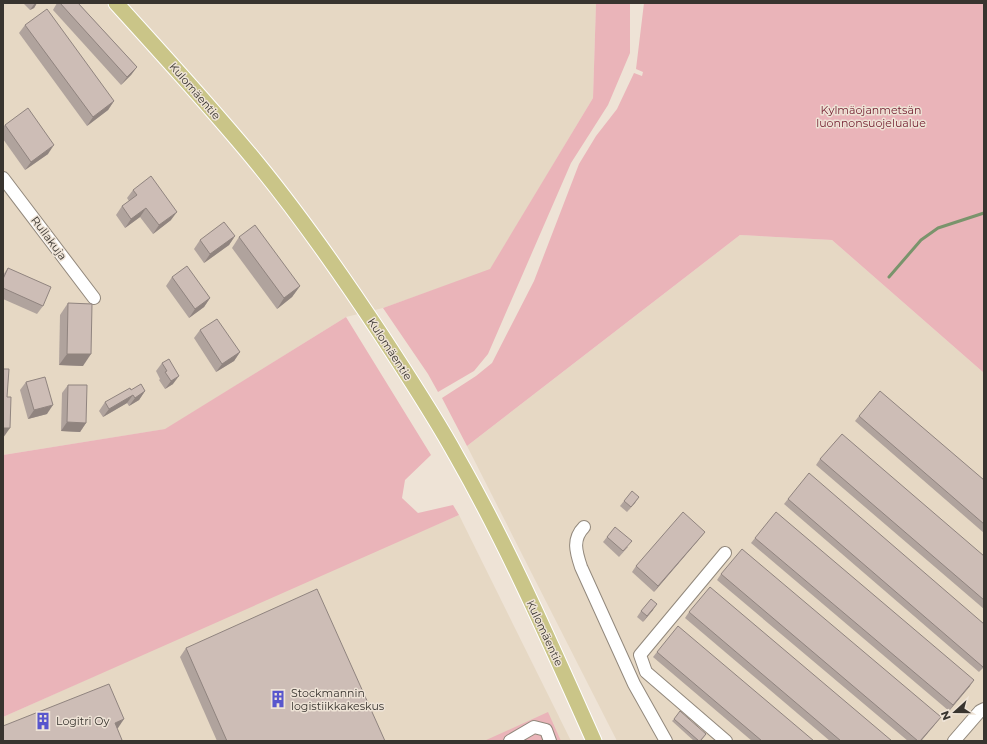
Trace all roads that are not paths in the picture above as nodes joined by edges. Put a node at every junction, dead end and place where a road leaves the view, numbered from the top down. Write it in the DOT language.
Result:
graph roads {
  1 [pos="116,3"];
  2 [pos="3,178"];
  3 [pos="94,298"];
  4 [pos="584,527"];
  5 [pos="725,553"];
  6 [pos="984,709"];
  7 [pos="510,741"];
  8 [pos="550,741"];
  9 [pos="594,741"];
  10 [pos="666,741"];
  11 [pos="725,741"];
  12 [pos="954,741"];
  1 -- 9 [label="main road, Kulomäentie"];
  2 -- 3 [label="street, Rullakuja"];
  4 -- 10 [label="street"];
  5 -- 11 [label="street"];
  6 -- 12 [label="street"];
  7 -- 8 [label="street"];
}
